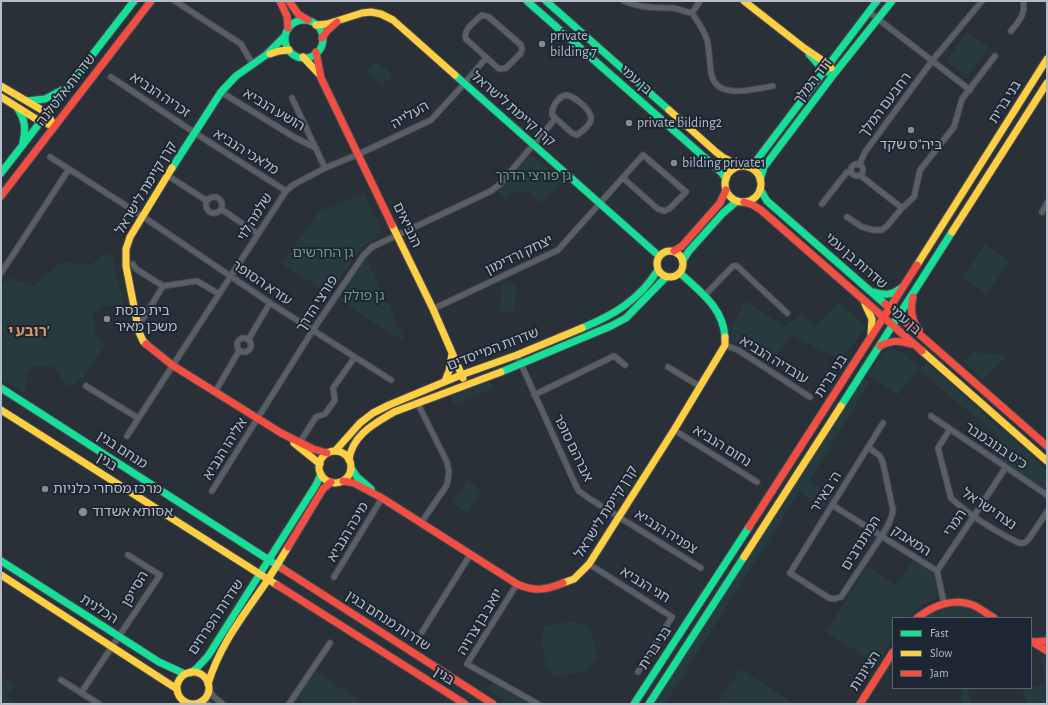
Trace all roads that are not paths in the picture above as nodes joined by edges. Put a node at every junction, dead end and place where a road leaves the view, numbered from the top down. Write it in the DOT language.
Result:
graph roads {
  1 [pos="134,1"];
  2 [pos="152,1"];
  3 [pos="175,1"];
  4 [pos="280,1"];
  5 [pos="289,1"];
  6 [pos="527,1"];
  7 [pos="546,1"];
  8 [pos="624,1"];
  9 [pos="700,1"];
  10 [pos="744,1"];
  11 [pos="878,1"];
  12 [pos="892,1"];
  13 [pos="982,1"];
  14 [pos="1023,1"];
  15 [pos="869,12"];
  16 [pos="692,13"];
  17 [pos="308,20"];
  18 [pos="339,20"];
  19 [pos="878,20"];
  20 [pos="316,24"];
  21 [pos="288,28"];
  22 [pos="1011,31"];
  23 [pos="285,36"];
  24 [pos="322,38"];
  25 [pos="804,48"];
  26 [pos="289,50"];
  27 [pos="316,52"];
  28 [pos="266,55"];
  29 [pos="995,56"];
  30 [pos="304,57"];
  31 [pos="486,58"];
  32 [pos="1047,59"];
  33 [pos="932,61"];
  34 [pos="252,63"];
  35 [pos="829,64"];
  36 [pos="824,71"];
  37 [pos="834,74"];
  38 [pos="111,77"];
  39 [pos="321,78"];
  40 [pos="1047,83"];
  41 [pos="464,84"];
  42 [pos="1,86"];
  43 [pos="773,86"];
  44 [pos="68,87"];
  45 [pos="970,90"];
  46 [pos="221,92"];
  47 [pos="1,97"];
  48 [pos="292,98"];
  49 [pos="27,101"];
  50 [pos="17,107"];
  51 [pos="47,113"];
  52 [pos="555,119"];
  53 [pos="41,122"];
  54 [pos="54,126"];
  55 [pos="194,133"];
  56 [pos="533,144"];
  57 [pos="22,146"];
  58 [pos="316,148"];
  59 [pos="359,154"];
  60 [pos="50,157"];
  61 [pos="859,165"];
  62 [pos="744,167"];
  63 [pos="325,168"];
  64 [pos="69,169"];
  65 [pos="851,172"];
  66 [pos="1,173"];
  67 [pos="167,175"];
  68 [pos="861,176"];
  69 [pos="623,178"];
  70 [pos="726,179"];
  71 [pos="760,180"];
  72 [pos="760,189"];
  73 [pos="726,190"];
  74 [pos="286,191"];
  75 [pos="1,196"];
  76 [pos="208,201"];
  77 [pos="741,201"];
  78 [pos="601,204"];
  79 [pos="822,204"];
  80 [pos="1047,204"];
  81 [pos="902,208"];
  82 [pos="221,209"];
  83 [pos="1042,212"];
  84 [pos="142,216"];
  85 [pos="847,217"];
  86 [pos="258,234"];
  87 [pos="397,235"];
  88 [pos="674,251"];
  89 [pos="660,256"];
  90 [pos="683,260"];
  91 [pos="134,266"];
  92 [pos="658,270"];
  93 [pos="1,273"];
  94 [pos="680,273"];
  95 [pos="231,276"];
  96 [pos="666,277"];
  97 [pos="163,286"];
  98 [pos="904,286"];
  99 [pos="870,291"];
  100 [pos="915,291"];
  101 [pos="219,294"];
  102 [pos="704,296"];
  103 [pos="859,296"];
  104 [pos="270,303"];
  105 [pos="433,309"];
  106 [pos="890,309"];
  107 [pos="787,314"];
  108 [pos="899,316"];
  109 [pos="884,318"];
  110 [pos="143,319"];
  111 [pos="892,325"];
  112 [pos="313,330"];
  113 [pos="248,340"];
  114 [pos="869,340"];
  115 [pos="928,342"];
  116 [pos="725,345"];
  117 [pos="915,345"];
  118 [pos="878,347"];
  119 [pos="239,351"];
  120 [pos="452,354"];
  121 [pos="517,355"];
  122 [pos="355,357"];
  123 [pos="521,364"];
  124 [pos="172,365"];
  125 [pos="625,365"];
  126 [pos="668,367"];
  127 [pos="461,375"];
  128 [pos="391,380"];
  129 [pos="445,381"];
  130 [pos="465,384"];
  131 [pos="86,386"];
  132 [pos="700,387"];
  133 [pos="1,388"];
  134 [pos="215,392"];
  135 [pos="534,395"];
  136 [pos="810,397"];
  137 [pos="417,402"];
  138 [pos="1,410"];
  139 [pos="931,416"];
  140 [pos="138,418"];
  141 [pos="258,419"];
  142 [pos="883,423"];
  143 [pos="950,429"];
  144 [pos="674,430"];
  145 [pos="281,433"];
  146 [pos="127,436"];
  147 [pos="300,442"];
  148 [pos="1047,446"];
  149 [pos="868,447"];
  150 [pos="335,451"];
  151 [pos="327,454"];
  152 [pos="349,460"];
  153 [pos="1047,461"];
  154 [pos="320,464"];
  155 [pos="351,468"];
  156 [pos="1006,468"];
  157 [pos="321,474"];
  158 [pos="342,481"];
  159 [pos="331,482"];
  160 [pos="757,482"];
  161 [pos="212,491"];
  162 [pos="1047,495"];
  163 [pos="382,498"];
  164 [pos="832,505"];
  165 [pos="1047,512"];
  166 [pos="974,516"];
  167 [pos="618,517"];
  168 [pos="421,523"];
  169 [pos="881,536"];
  170 [pos="128,555"];
  171 [pos="470,555"];
  172 [pos="270,559"];
  173 [pos="1,561"];
  174 [pos="277,564"];
  175 [pos="590,564"];
  176 [pos="701,568"];
  177 [pos="936,571"];
  178 [pos="790,573"];
  179 [pos="260,574"];
  180 [pos="1,575"];
  181 [pos="334,578"];
  182 [pos="268,579"];
  183 [pos="517,584"];
  184 [pos="944,603"];
  185 [pos="918,617"];
  186 [pos="992,617"];
  187 [pos="422,632"];
  188 [pos="119,637"];
  189 [pos="1047,641"];
  190 [pos="1032,642"];
  191 [pos="330,643"];
  192 [pos="1032,643"];
  193 [pos="112,646"];
  194 [pos="1047,651"];
  195 [pos="892,654"];
  196 [pos="638,672"];
  197 [pos="188,673"];
  198 [pos="61,680"];
  199 [pos="208,686"];
  200 [pos="178,692"];
  201 [pos="81,693"];
  202 [pos="197,703"];
  203 [pos="99,704"];
  204 [pos="176,704"];
  205 [pos="208,704"];
  206 [pos="223,704"];
  207 [pos="288,704"];
  208 [pos="465,704"];
  209 [pos="493,704"];
  210 [pos="538,704"];
  211 [pos="634,704"];
  212 [pos="648,704"];
  213 [pos="860,704"];
  1 -- 44 [label="street, שדרות אלטלנה"];
  2 -- 54 [label="street, שדרות אלטלנה"];
  3 -- 34 [label="street"];
  4 -- 21 [label="street"];
  5 -- 17 [label="street"];
  6 -- 70 [label="street, בן עמי"];
  7 -- 62 [label="street"];
  8 -- 16 [label="street"];
  9 -- 16 [label="street"];
  10 -- 25 [label="street"];
  11 -- 15 [label="street, דוד המלך"];
  12 -- 19 [label="street, דוד המלך"];
  13 -- 33 [label="street, רחבעם המלך"];
  14 -- 22 [label="street"];
  15 -- 19 [label="street"];
  15 -- 35 [label="street, דוד המלך"];
  16 -- 43 [label="street"];
  17 -- 20 [label="street"];
  17 -- 21 [label="street"];
  18 -- 20 [label="street, קרן קיימת לישראל"];
  18 -- 24 [label="street, קרן קיימת לישראל"];
  18 -- 41 [label="street, קרן קיימת לישראל"];
  19 -- 33 [label="street"];
  19 -- 37 [label="street, דוד המלך"];
  20 -- 24 [label="street"];
  21 -- 23 [label="street"];
  23 -- 26 [label="street"];
  23 -- 28 [label="street, קרן קיימת לישראל"];
  24 -- 27 [label="street"];
  25 -- 35 [label="street"];
  25 -- 36 [label="street"];
  26 -- 28 [label="street, קרן קיימת לישראל"];
  26 -- 30 [label="street"];
  27 -- 30 [label="street"];
  27 -- 39 [label="street, הנביאים"];
  28 -- 34 [label="street, קרן קיימת לישראל"];
  29 -- 45 [label="street"];
  30 -- 39 [label="street, הנביאים"];
  31 -- 31 [label="street"];
  31 -- 41 [label="street, העלייה"];
  32 -- 98 [label="street, בני ברית"];
  33 -- 45 [label="street"];
  33 -- 61 [label="street, רחבעם המלך"];
  34 -- 46 [label="street, קרן קיימת לישראל"];
  35 -- 36 [label="street, דוד המלך"];
  35 -- 37 [label="street"];
  36 -- 37 [label="street"];
  36 -- 62 [label="street, דוד המלך"];
  37 -- 71 [label="street, דוד המלך"];
  38 -- 55 [label="street, זכריה הנביא"];
  39 -- 59 [label="street, הנביאים"];
  40 -- 100 [label="street, בני ברית"];
  41 -- 56 [label="street, קרן קיימת לישראל"];
  41 -- 59 [label="street, העלייה"];
  42 -- 49 [label="street"];
  44 -- 49 [label="street"];
  44 -- 51 [label="street, שדרות אלטלנה"];
  45 -- 81 [label="street"];
  46 -- 55 [label="street, קרן קיימת לישראל"];
  46 -- 58 [label="street, הושע הנביא"];
  47 -- 50 [label="street"];
  48 -- 58 [label="street, הושע הנביא"];
  49 -- 51 [label="street"];
  50 -- 53 [label="street"];
  50 -- 57 [label="street"];
  51 -- 53 [label="street, שדרות אלטלנה"];
  51 -- 54 [label="street"];
  52 -- 52 [label="street"];
  52 -- 56 [label="street, פורצי הדרך"];
  53 -- 54 [label="street"];
  53 -- 57 [label="street, שדרות אלטלנה"];
  54 -- 75 [label="street, שדרות אלטלנה"];
  55 -- 67 [label="street, קרן קיימת לישראל"];
  55 -- 74 [label="street, מלאכי הנביא"];
  56 -- 78 [label="street, קרן קיימת לישראל"];
  56 -- 87 [label="street, פורצי הדרך"];
  57 -- 66 [label="street, שדרות אלטלנה"];
  58 -- 63 [label="street, הושע הנביא"];
  59 -- 63 [label="street, שלמה לוי"];
  59 -- 87 [label="street, הנביאים"];
  60 -- 64 [label="street, עזרא הסופר"];
  61 -- 65 [label="street"];
  61 -- 68 [label="street"];
  62 -- 70 [label="street"];
  62 -- 71 [label="street"];
  63 -- 74 [label="street, שלמה לוי"];
  64 -- 84 [label="street, עזרא הסופר"];
  64 -- 93 [label="street"];
  65 -- 68 [label="street"];
  65 -- 79 [label="street"];
  67 -- 76 [label="street"];
  67 -- 84 [label="street, קרן קיימת לישראל"];
  68 -- 81 [label="street"];
  69 -- 69 [label="street, יצחק ורדימון"];
  69 -- 78 [label="street, יצחק ורדימון"];
  70 -- 73 [label="street"];
  71 -- 72 [label="street"];
  72 -- 77 [label="street"];
  72 -- 99 [label="street, שדרות בן עמי"];
  73 -- 77 [label="street"];
  73 -- 88 [label="street"];
  74 -- 86 [label="street, שלמה לוי"];
  76 -- 82 [label="street"];
  76 -- 82 [label="street"];
  77 -- 90 [label="street"];
  77 -- 103 [label="street, בן עמי"];
  78 -- 89 [label="street, קרן קיימת לישראל"];
  78 -- 105 [label="street, יצחק ורדימון"];
  80 -- 83 [label="street"];
  81 -- 85 [label="street"];
  82 -- 86 [label="street"];
  84 -- 95 [label="street, עזרא הסופר"];
  84 -- 124 [label="street, קרן קיימת לישראל"];
  86 -- 95 [label="street, שלמה לוי"];
  87 -- 105 [label="street, הנביאים"];
  87 -- 112 [label="street, פורצי הדרך"];
  88 -- 89 [label="street"];
  88 -- 90 [label="street"];
  89 -- 92 [label="street"];
  90 -- 94 [label="street"];
  91 -- 97 [label="street"];
  92 -- 96 [label="street"];
  92 -- 121 [label="street, שדרות המייסדים"];
  94 -- 96 [label="street"];
  94 -- 102 [label="street"];
  95 -- 101 [label="street, שלמה לוי"];
  95 -- 104 [label="street, עזרא הסופר"];
  96 -- 123 [label="street, שדרות המייסדים"];
  97 -- 101 [label="street"];
  97 -- 110 [label="street"];
  98 -- 99 [label="street"];
  98 -- 106 [label="street, בני ברית"];
  99 -- 106 [label="street, שדרות בן עמי"];
  100 -- 108 [label="street, בני ברית"];
  100 -- 115 [label="street"];
  101 -- 124 [label="street, שלמה לוי"];
  102 -- 107 [label="street"];
  102 -- 116 [label="street"];
  103 -- 109 [label="street, בן עמי"];
  103 -- 114 [label="street"];
  104 -- 112 [label="street, עזרא הסופר"];
  104 -- 113 [label="street"];
  105 -- 120 [label="street, הנביאים"];
  106 -- 108 [label="street, שדרות בן עמי"];
  106 -- 109 [label="street, בני ברית"];
  108 -- 111 [label="street, בני ברית"];
  108 -- 115 [label="street, שדרות בן עמי"];
  109 -- 111 [label="street, בן עמי"];
  109 -- 114 [label="street, בני ברית"];
  111 -- 117 [label="street, בן עמי"];
  111 -- 118 [label="street, בני ברית"];
  112 -- 122 [label="street, עזרא הסופר"];
  112 -- 141 [label="street, פורצי הדרך"];
  113 -- 119 [label="street"];
  113 -- 119 [label="street"];
  114 -- 211 [label="street, בני ברית"];
  115 -- 148 [label="street, שדרות בן עמי"];
  116 -- 132 [label="street, קרן קיימת לישראל"];
  116 -- 136 [label="street, עובדיה הנביא"];
  117 -- 118 [label="street"];
  117 -- 153 [label="street, בן עמי"];
  118 -- 212 [label="street, בני ברית"];
  119 -- 134 [label="street"];
  120 -- 127 [label="street, הנביאים"];
  120 -- 129 [label="street"];
  121 -- 123 [label="street, אברהם סופר"];
  121 -- 127 [label="street, שדרות המייסדים"];
  122 -- 128 [label="street, עזרא הסופר"];
  122 -- 147 [label="street"];
  123 -- 130 [label="street, שדרות המייסדים"];
  123 -- 135 [label="street, אברהם סופר"];
  124 -- 134 [label="street, קרן קיימת לישראל"];
  124 -- 140 [label="street, שלמה לוי"];
  125 -- 135 [label="street"];
  126 -- 132 [label="street"];
  127 -- 129 [label="street, שדרות המייסדים"];
  127 -- 130 [label="street, הנביאים"];
  129 -- 150 [label="street, שדרות המייסדים"];
  130 -- 137 [label="street, שדרות המייסדים"];
  131 -- 140 [label="street"];
  132 -- 144 [label="street, קרן קיימת לישראל"];
  133 -- 172 [label="street, מנחם בגין"];
  134 -- 141 [label="street, קרן קיימת לישראל"];
  135 -- 167 [label="street, אברהם סופר"];
  137 -- 152 [label="street, שדרות המייסדים"];
  137 -- 168 [label="street"];
  138 -- 179 [label="street, בגין"];
  139 -- 143 [label="street, כ\"ט בנובמבר"];
  140 -- 146 [label="street, שלמה לוי"];
  141 -- 145 [label="street, קרן קיימת לישראל"];
  141 -- 161 [label="street, אליהו הנביא"];
  142 -- 149 [label="street, ה' באייר"];
  143 -- 156 [label="street, כ\"ט בנובמבר"];
  143 -- 166 [label="street, נצח ישראל"];
  144 -- 160 [label="street, נחום הנביא"];
  144 -- 167 [label="street, קרן קיימת לישראל"];
  145 -- 147 [label="street, קרן קיימת לישראל"];
  145 -- 154 [label="street, קרן קיימת לישראל"];
  147 -- 151 [label="street, קרן קיימת לישראל"];
  149 -- 164 [label="street, ה' באייר"];
  149 -- 169 [label="street, המתנדבים"];
  150 -- 151 [label="street"];
  150 -- 152 [label="street"];
  151 -- 154 [label="street"];
  152 -- 155 [label="street"];
  154 -- 157 [label="street"];
  155 -- 158 [label="street"];
  155 -- 163 [label="street, קרן קיימת לישראל"];
  156 -- 162 [label="street, כ\"ט בנובמבר"];
  156 -- 166 [label="street, המרי"];
  157 -- 159 [label="street"];
  157 -- 172 [label="street"];
  158 -- 159 [label="street"];
  158 -- 163 [label="street, קרן קיימת לישראל"];
  159 -- 174 [label="street"];
  163 -- 168 [label="street, קרן קיימת לישראל"];
  163 -- 181 [label="street, מיכה הנביא"];
  164 -- 169 [label="street, המאבק"];
  164 -- 178 [label="street, ה' באייר"];
  165 -- 166 [label="street, נצח ישראל"];
  166 -- 177 [label="street, המרי"];
  167 -- 175 [label="street, קרן קיימת לישראל"];
  167 -- 176 [label="street, צפניה הנביא"];
  168 -- 171 [label="street, קרן קיימת לישראל"];
  169 -- 177 [label="street, המאבק"];
  169 -- 178 [label="street, המתנדבים"];
  170 -- 188 [label="street, הסייפן"];
  171 -- 183 [label="street, קרן קיימת לישראל"];
  171 -- 187 [label="street"];
  172 -- 174 [label="street, שדרות מנחם בגין"];
  172 -- 179 [label="street"];
  173 -- 188 [label="street, הכלנית"];
  174 -- 182 [label="street"];
  174 -- 209 [label="street, שדרות מנחם בגין"];
  175 -- 183 [label="street, קרן קיימת לישראל"];
  175 -- 196 [label="street, חגי הנביא"];
  177 -- 184 [label="street"];
  179 -- 182 [label="street"];
  179 -- 197 [label="street, שדרות הפרחים"];
  180 -- 193 [label="street, הכלנית"];
  182 -- 199 [label="street, שדרות הפרחים"];
  182 -- 208 [label="street, בגין"];
  183 -- 210 [label="street, יואב בן צרויה"];
  184 -- 185 [label="street"];
  184 -- 186 [label="street"];
  188 -- 193 [label="street, הסייפן"];
  188 -- 197 [label="street, הכלנית"];
  189 -- 190 [label="street"];
  191 -- 207 [label="street"];
  192 -- 194 [label="street"];
  193 -- 200 [label="street, הכלנית"];
  193 -- 201 [label="street, הסייפן"];
  195 -- 213 [label="street, הציונות"];
  197 -- 199 [label="street"];
  197 -- 200 [label="street"];
  198 -- 201 [label="street"];
  199 -- 202 [label="street"];
  199 -- 206 [label="street"];
  200 -- 202 [label="street"];
  200 -- 204 [label="street"];
  201 -- 203 [label="street"];
  202 -- 205 [label="street"];
}
